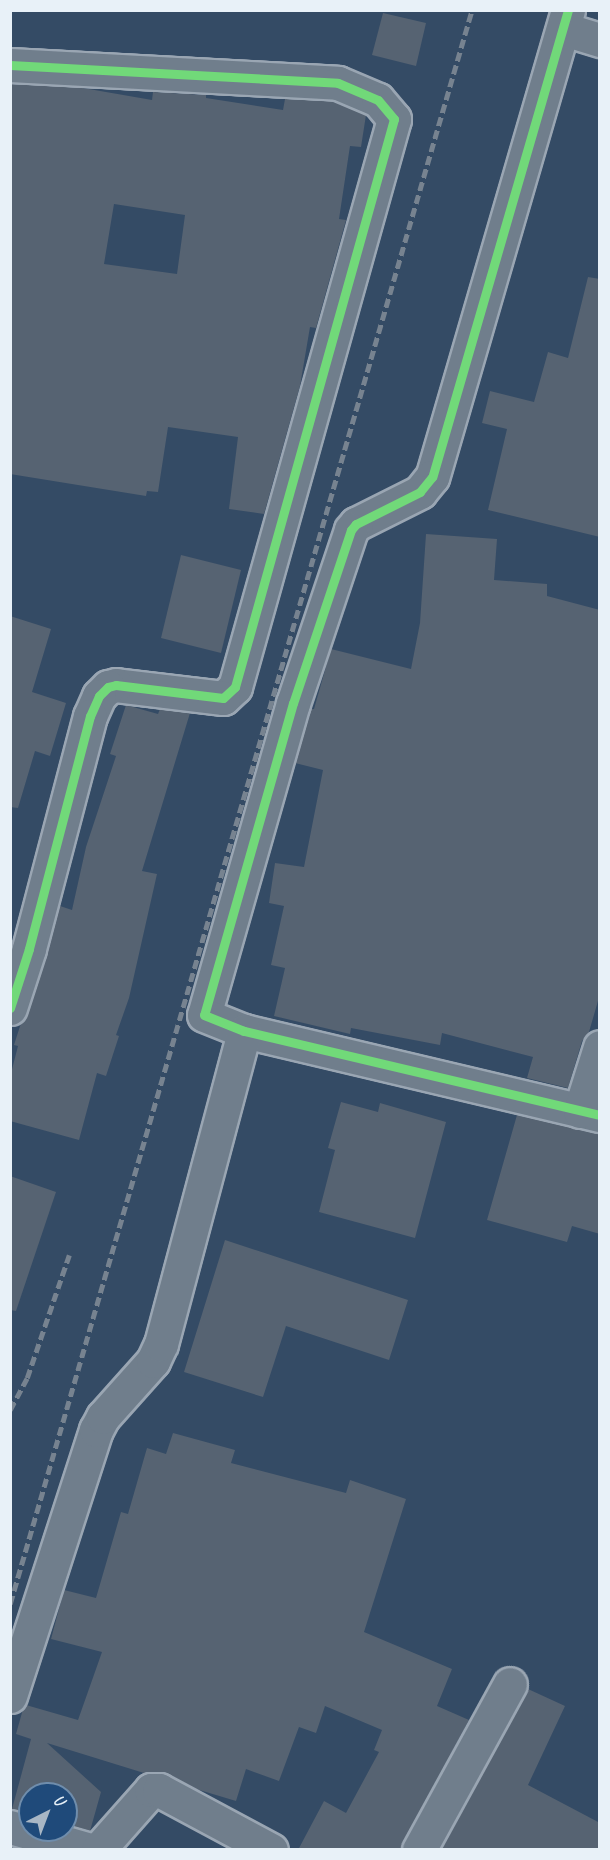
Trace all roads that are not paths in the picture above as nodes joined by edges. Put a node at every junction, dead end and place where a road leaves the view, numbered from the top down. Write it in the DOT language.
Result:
graph roads {
  1 [pos="566,20"];
  2 [pos="600,40"];
  3 [pos="10,65"];
  4 [pos="20,946"];
  5 [pos="10,1008"];
  6 [pos="244,1031"];
  7 [pos="600,1047"];
  8 [pos="590,1113"];
  9 [pos="510,1684"];
  10 [pos="10,1696"];
  11 [pos="10,1827"];
  12 [pos="90,1850"];
  13 [pos="98,1850"];
  14 [pos="271,1850"];
  15 [pos="419,1850"];
  1 -- 2 [label="street"];
  1 -- 6 [label="street"];
  3 -- 4 [label="street"];
  4 -- 5 [label="street"];
  6 -- 8 [label="street"];
  6 -- 10 [label="street"];
  7 -- 8 [label="street"];
  9 -- 15 [label="street"];
  11 -- 12 [label="street"];
  13 -- 14 [label="street"];
}
